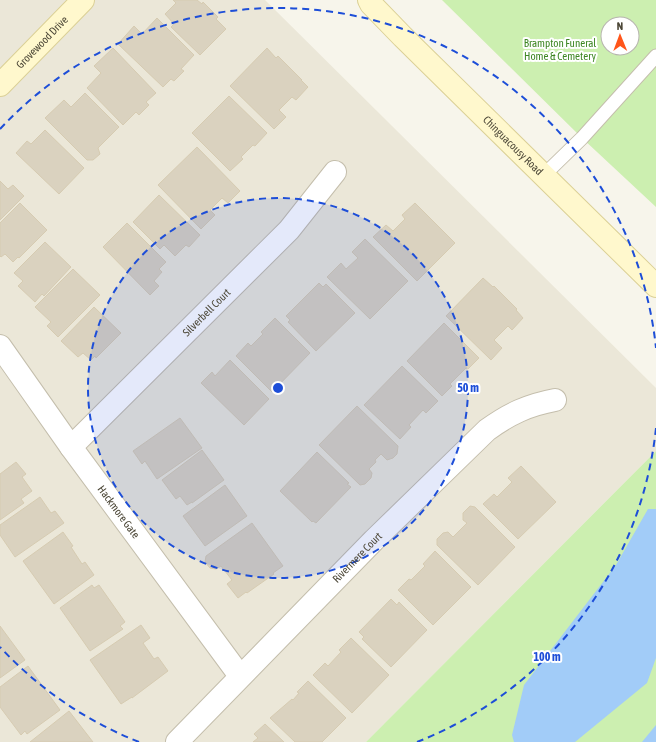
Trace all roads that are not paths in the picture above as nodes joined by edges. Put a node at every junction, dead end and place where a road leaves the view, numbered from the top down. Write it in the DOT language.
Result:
graph roads {
  1 [pos="84,0"];
  2 [pos="366,1"];
  3 [pos="656,56"];
  4 [pos="0,85"];
  5 [pos="335,172"];
  6 [pos="544,175"];
  7 [pos="656,286"];
  8 [pos="0,346"];
  9 [pos="555,400"];
  10 [pos="71,447"];
  11 [pos="240,676"];
  12 [pos="177,742"];
  1 -- 4 [label="main road, Grovewood Drive"];
  2 -- 6 [label="main road, Chinguacousy Road"];
  3 -- 6 [label="lane"];
  5 -- 10 [label="street, Silverbell Court"];
  6 -- 7 [label="main road, Chinguacousy Road"];
  8 -- 10 [label="street, Hackmore Gate"];
  9 -- 11 [label="street, Rivermere Court"];
  10 -- 11 [label="street, Hackmore Gate"];
  11 -- 12 [label="street, Rivermere Court"];
}
